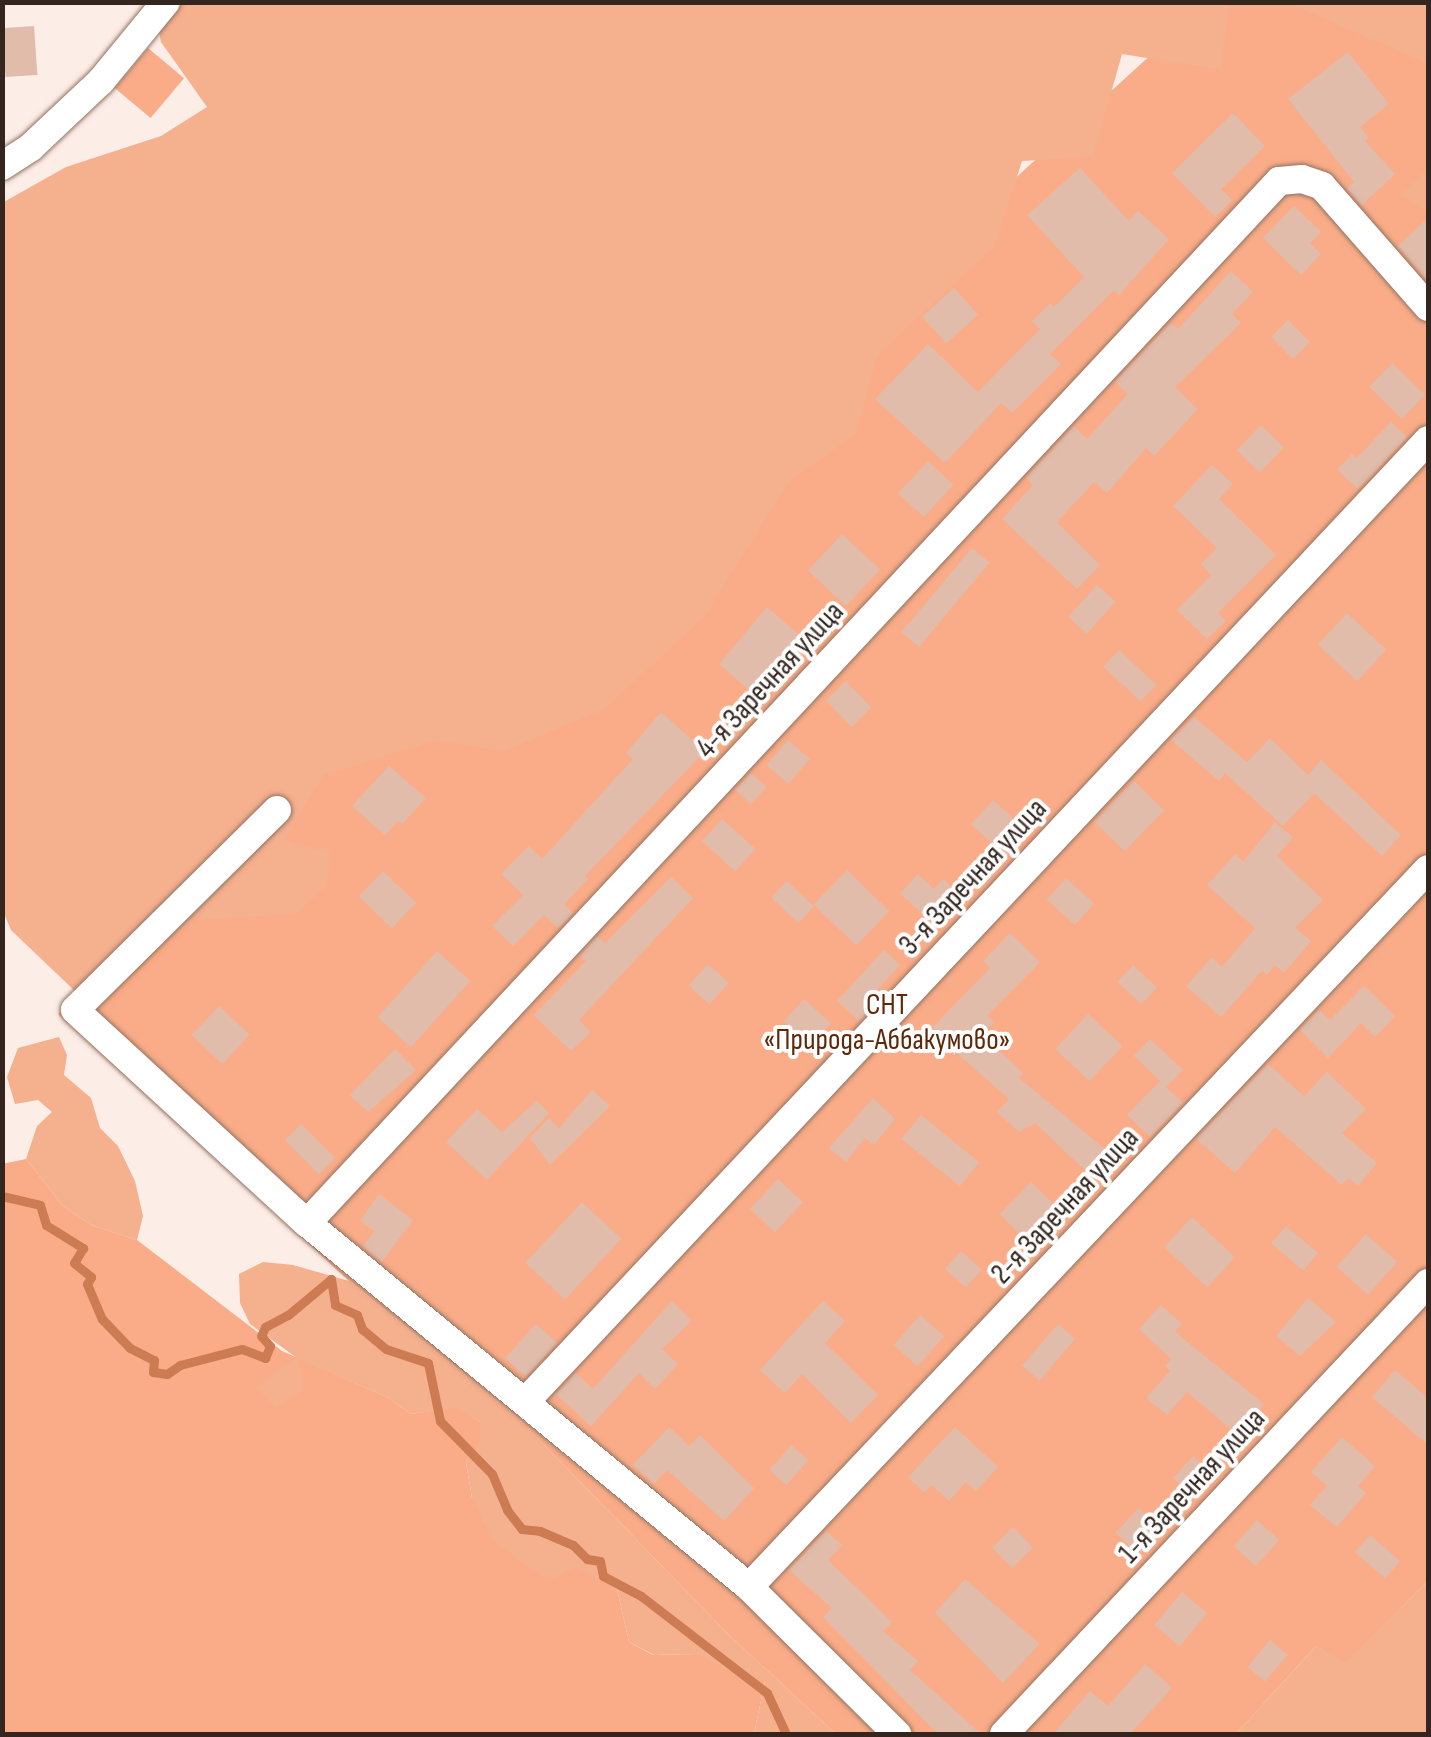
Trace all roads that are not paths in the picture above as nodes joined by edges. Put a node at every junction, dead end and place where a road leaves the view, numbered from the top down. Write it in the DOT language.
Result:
graph roads {
  1 [pos="166,2"];
  2 [pos="140,15"];
  3 [pos="2,166"];
  4 [pos="1428,306"];
  5 [pos="1428,440"];
  6 [pos="277,810"];
  7 [pos="1428,868"];
  8 [pos="308,1223"];
  9 [pos="1428,1282"];
  10 [pos="524,1402"];
  11 [pos="749,1587"];
  12 [pos="897,1734"];
  13 [pos="1004,1734"];
  1 -- 2 [label="street"];
  2 -- 3 [label="street"];
  4 -- 8 [label="street, 4-я Заречная улица"];
  5 -- 10 [label="street, 3-я Заречная улица"];
  6 -- 8 [label="street"];
  7 -- 11 [label="street, 2-я Заречная улица"];
  8 -- 10 [label="street"];
  9 -- 13 [label="street, 1-я Заречная улица"];
  10 -- 11 [label="street"];
  11 -- 12 [label="street"];
}
